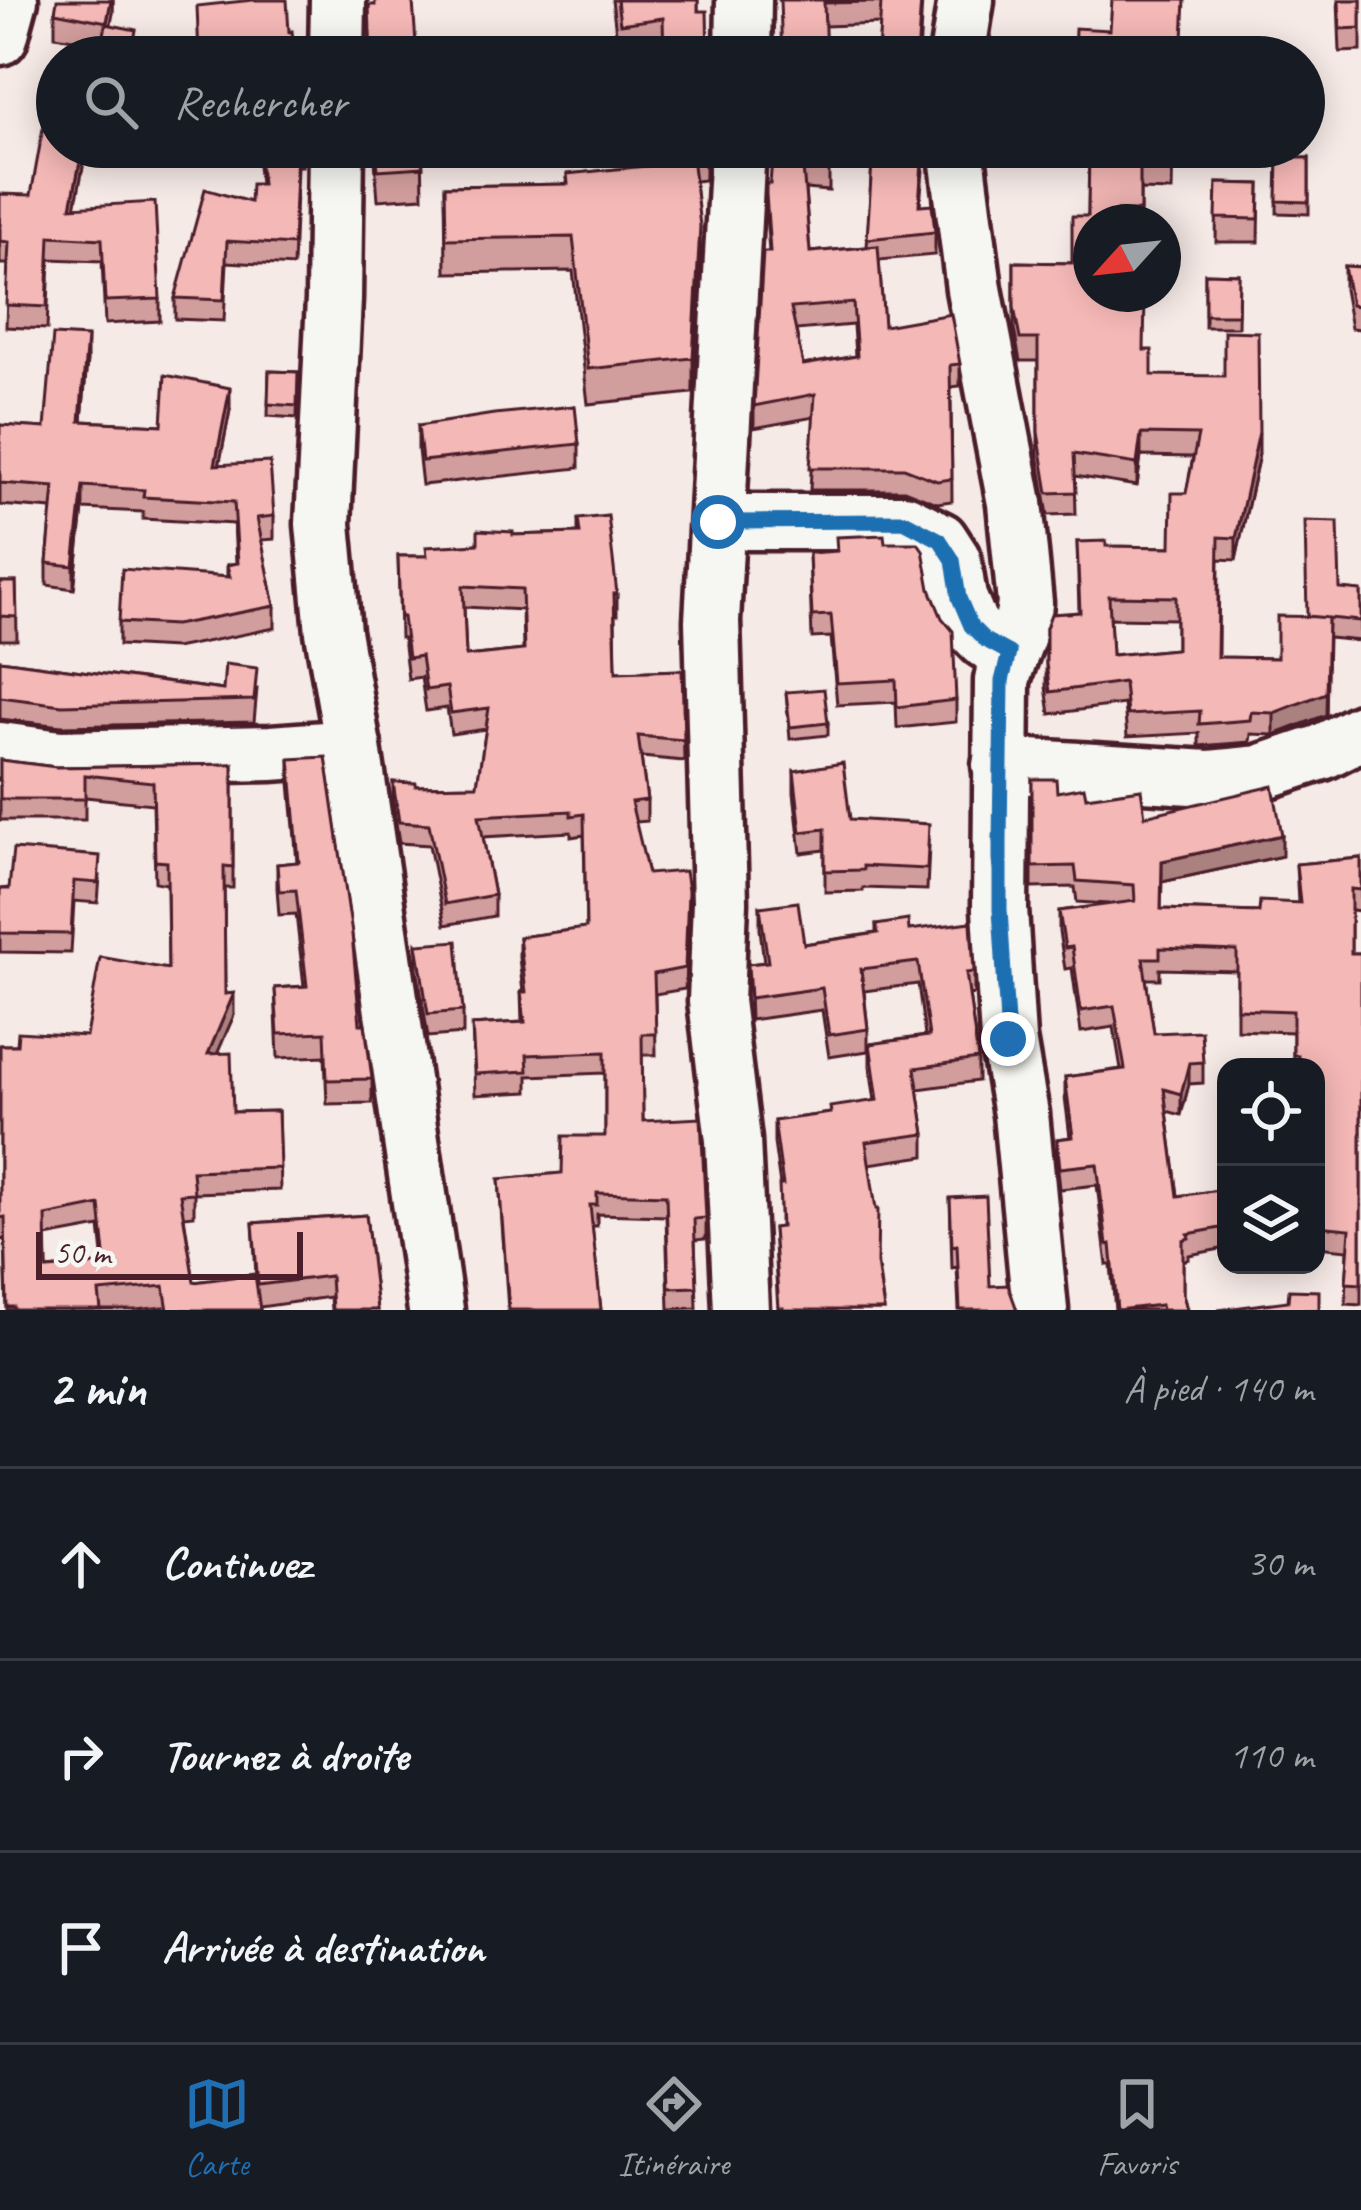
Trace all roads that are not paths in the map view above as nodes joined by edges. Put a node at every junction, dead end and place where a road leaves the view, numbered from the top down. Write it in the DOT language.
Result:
graph roads {
  1 [pos="10,0"];
  2 [pos="338,0"];
  3 [pos="743,0"];
  4 [pos="966,0"];
  5 [pos="338,36"];
  6 [pos="743,36"];
  7 [pos="960,36"];
  8 [pos="0,37"];
  9 [pos="336,168"];
  10 [pos="737,168"];
  11 [pos="959,168"];
  12 [pos="718,522"];
  13 [pos="1009,653"];
  14 [pos="1361,732"];
  15 [pos="353,747"];
  16 [pos="0,750"];
  17 [pos="1000,765"];
  18 [pos="436,1310"];
  19 [pos="741,1310"];
  20 [pos="1040,1310"];
  1 -- 8 [label="street"];
  2 -- 5 [label="street"];
  3 -- 6 [label="street"];
  4 -- 7 [label="street"];
  9 -- 15 [label="street"];
  10 -- 12 [label="street"];
  11 -- 13 [label="street"];
  12 -- 13 [label="street"];
  12 -- 19 [label="street"];
  13 -- 17 [label="street"];
  14 -- 17 [label="street"];
  15 -- 16 [label="street"];
  15 -- 18 [label="street"];
  17 -- 20 [label="street"];
}
